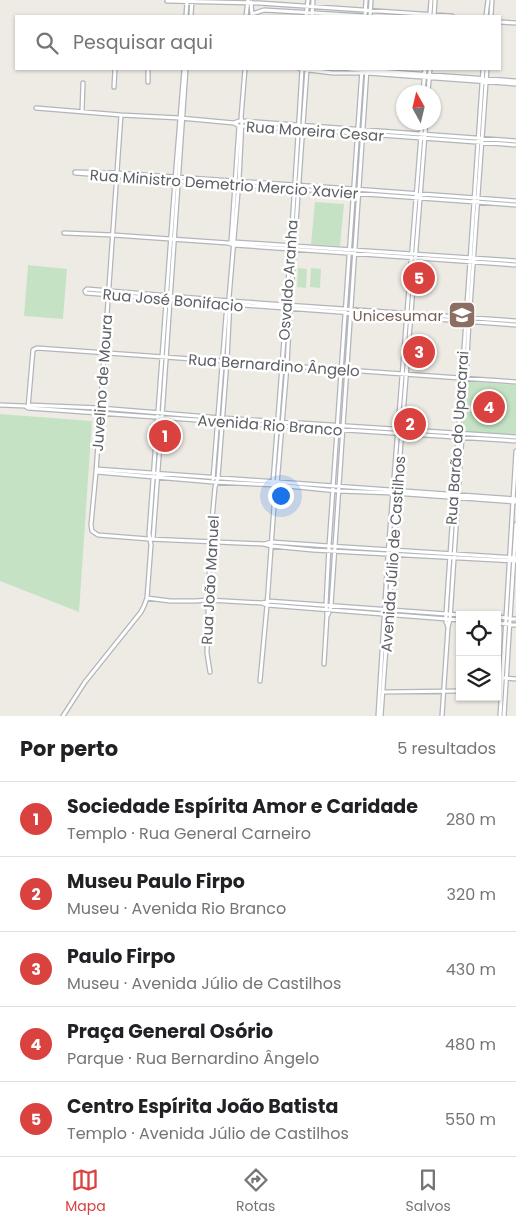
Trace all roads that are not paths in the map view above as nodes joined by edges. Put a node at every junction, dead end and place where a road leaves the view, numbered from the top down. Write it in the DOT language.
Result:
graph roads {
  1 [pos="308,0"];
  2 [pos="312,0"];
  3 [pos="366,0"];
  4 [pos="371,0"];
  5 [pos="431,0"];
  6 [pos="435,0"];
  7 [pos="488,0"];
  8 [pos="492,0"];
  9 [pos="167,1"];
  10 [pos="190,1"];
  11 [pos="249,2"];
  12 [pos="366,10"];
  13 [pos="370,10"];
  14 [pos="307,11"];
  15 [pos="312,11"];
  16 [pos="188,15"];
  17 [pos="246,15"];
  18 [pos="252,15"];
  19 [pos="354,15"];
  20 [pos="365,15"];
  21 [pos="370,15"];
  22 [pos="422,15"];
  23 [pos="432,15"];
  24 [pos="432,15"];
  25 [pos="486,15"];
  26 [pos="491,15"];
  27 [pos="501,22"];
  28 [pos="516,23"];
  29 [pos="115,70"];
  30 [pos="148,70"];
  31 [pos="185,70"];
  32 [pos="245,70"];
  33 [pos="301,70"];
  34 [pos="307,70"];
  35 [pos="364,70"];
  36 [pos="425,70"];
  37 [pos="430,70"];
  38 [pos="483,70"];
  39 [pos="487,70"];
  40 [pos="334,71"];
  41 [pos="424,76"];
  42 [pos="429,77"];
  43 [pos="484,81"];
  44 [pos="148,82"];
  45 [pos="514,82"];
  46 [pos="83,83"];
  47 [pos="425,85"];
  48 [pos="427,85"];
  49 [pos="114,87"];
  50 [pos="300,97"];
  51 [pos="305,97"];
  52 [pos="360,101"];
  53 [pos="365,102"];
  54 [pos="36,108"];
  55 [pos="82,112"];
  56 [pos="121,115"];
  57 [pos="181,118"];
  58 [pos="241,120"];
  59 [pos="234,123"];
  60 [pos="273,123"];
  61 [pos="240,126"];
  62 [pos="301,127"];
  63 [pos="272,128"];
  64 [pos="423,130"];
  65 [pos="424,130"];
  66 [pos="358,132"];
  67 [pos="363,132"];
  68 [pos="423,136"];
  69 [pos="480,141"];
  70 [pos="516,141"];
  71 [pos="511,142"];
  72 [pos="516,145"];
  73 [pos="358,161"];
  74 [pos="116,175"];
  75 [pos="177,179"];
  76 [pos="237,183"];
  77 [pos="297,188"];
  78 [pos="356,191"];
  79 [pos="418,196"];
  80 [pos="476,200"];
  81 [pos="516,203"];
  82 [pos="64,233"];
  83 [pos="113,235"];
  84 [pos="173,239"];
  85 [pos="232,244"];
  86 [pos="292,248"];
  87 [pos="352,251"];
  88 [pos="413,255"];
  89 [pos="472,260"];
  90 [pos="516,263"];
  91 [pos="109,293"];
  92 [pos="169,298"];
  93 [pos="228,302"];
  94 [pos="288,307"];
  95 [pos="348,311"];
  96 [pos="409,316"];
  97 [pos="467,320"];
  98 [pos="516,323"];
  99 [pos="226,333"];
  100 [pos="165,344"];
  101 [pos="105,353"];
  102 [pos="162,357"];
  103 [pos="167,357"];
  104 [pos="222,361"];
  105 [pos="227,361"];
  106 [pos="285,366"];
  107 [pos="341,370"];
  108 [pos="346,370"];
  109 [pos="404,373"];
  110 [pos="163,374"];
  111 [pos="461,378"];
  112 [pos="466,378"];
  113 [pos="516,382"];
  114 [pos="160,389"];
  115 [pos="164,389"];
  116 [pos="219,398"];
  117 [pos="224,398"];
  118 [pos="159,402"];
  119 [pos="164,402"];
  120 [pos="0,405"];
  121 [pos="27,406"];
  122 [pos="100,410"];
  123 [pos="160,415"];
  124 [pos="219,419"];
  125 [pos="280,424"];
  126 [pos="340,428"];
  127 [pos="399,431"];
  128 [pos="460,435"];
  129 [pos="516,439"];
  130 [pos="516,453"];
  131 [pos="96,470"];
  132 [pos="155,474"];
  133 [pos="215,480"];
  134 [pos="515,484"];
  135 [pos="275,485"];
  136 [pos="336,489"];
  137 [pos="395,491"];
  138 [pos="455,496"];
  139 [pos="514,500"];
  140 [pos="516,524"];
  141 [pos="151,539"];
  142 [pos="210,542"];
  143 [pos="271,544"];
  144 [pos="331,549"];
  145 [pos="388,552"];
  146 [pos="393,552"];
  147 [pos="452,556"];
  148 [pos="513,559"];
  149 [pos="330,565"];
  150 [pos="147,598"];
  151 [pos="208,600"];
  152 [pos="268,603"];
  153 [pos="330,606"];
  154 [pos="358,608"];
  155 [pos="327,609"];
  156 [pos="357,612"];
  157 [pos="387,612"];
  158 [pos="418,614"];
  159 [pos="448,614"];
  160 [pos="456,615"];
  161 [pos="501,618"];
  162 [pos="508,618"];
  163 [pos="516,619"];
  164 [pos="448,620"];
  165 [pos="456,620"];
  166 [pos="501,623"];
  167 [pos="507,624"];
  168 [pos="516,625"];
  169 [pos="324,664"];
  170 [pos="210,672"];
  171 [pos="504,678"];
  172 [pos="516,679"];
  173 [pos="260,681"];
  174 [pos="502,690"];
  175 [pos="444,691"];
  176 [pos="456,691"];
  177 [pos="381,692"];
  178 [pos="63,716"];
  179 [pos="379,716"];
  180 [pos="442,716"];
  181 [pos="502,716"];
  1 -- 14 [label="street"];
  2 -- 15 [label="street"];
  3 -- 12 [label="street"];
  4 -- 13 [label="street"];
  5 -- 23 [label="street"];
  6 -- 24 [label="street"];
  7 -- 25 [label="street"];
  8 -- 26 [label="street"];
  9 -- 10 [label="street"];
  10 -- 11 [label="street"];
  10 -- 16 [label="street"];
  11 -- 14 [label="street"];
  11 -- 17 [label="street"];
  11 -- 18 [label="street"];
  12 -- 13 [label="street"];
  12 -- 15 [label="street"];
  12 -- 20 [label="street"];
  13 -- 21 [label="street"];
  13 -- 22 [label="street"];
  14 -- 15 [label="street"];
  14 -- 15 [label="street"];
  14 -- 18 [label="street"];
  15 -- 19 [label="street"];
  27 -- 28 [label="street"];
  29 -- 49 [label="street"];
  30 -- 44 [label="street"];
  31 -- 57 [label="street"];
  32 -- 58 [label="street, Rua João Manuel"];
  33 -- 50 [label="street, Osvaldo Aranha"];
  34 -- 40 [label="street"];
  34 -- 51 [label="street, Osvaldo Aranha"];
  35 -- 40 [label="street"];
  35 -- 41 [label="street"];
  35 -- 52 [label="street"];
  35 -- 53 [label="street"];
  36 -- 41 [label="street"];
  37 -- 42 [label="street"];
  38 -- 43 [label="street, Rua Barão do Upacarai"];
  39 -- 43 [label="street, Rua Barão do Upacarai"];
  41 -- 42 [label="street"];
  41 -- 47 [label="street"];
  42 -- 43 [label="street"];
  42 -- 48 [label="street"];
  43 -- 45 [label="street"];
  43 -- 69 [label="street, Rua Barão do Upacarai"];
  46 -- 55 [label="street"];
  50 -- 51 [label="street"];
  50 -- 62 [label="street, Osvaldo Aranha"];
  51 -- 62 [label="street, Osvaldo Aranha"];
  52 -- 53 [label="street"];
  52 -- 66 [label="street"];
  53 -- 67 [label="street"];
  54 -- 55 [label="street, Rua Moreira Cesar"];
  55 -- 56 [label="street, Rua Moreira Cesar"];
  56 -- 57 [label="street, Rua Moreira Cesar"];
  56 -- 74 [label="street, Juvelino de Moura"];
  57 -- 59 [label="street, Rua Moreira Cesar"];
  57 -- 75 [label="street"];
  58 -- 59 [label="street, Rua Moreira Cesar"];
  58 -- 60 [label="street, Rua Moreira Cesar"];
  58 -- 61 [label="street, Rua João Manuel"];
  59 -- 61 [label="street, Rua Moreira Cesar"];
  60 -- 62 [label="street, Rua Moreira Cesar"];
  60 -- 63 [label="street"];
  61 -- 63 [label="street, Rua Moreira Cesar"];
  61 -- 76 [label="street, Rua João Manuel"];
  62 -- 63 [label="street, Rua Moreira Cesar"];
  62 -- 66 [label="street, Rua Moreira Cesar"];
  62 -- 77 [label="street, Osvaldo Aranha"];
  64 -- 68 [label="street, Avenida Júlio de Castilhos"];
  65 -- 68 [label="street, Avenida Júlio de Castilhos"];
  66 -- 67 [label="street, Rua Moreira Cesar"];
  66 -- 73 [label="street"];
  67 -- 68 [label="street, Rua Moreira Cesar"];
  67 -- 73 [label="street"];
  68 -- 69 [label="street, Rua Moreira Cesar"];
  68 -- 79 [label="street, Avenida Júlio de Castilhos"];
  69 -- 71 [label="street, Rua Moreira Cesar"];
  69 -- 80 [label="street, Rua Barão do Upacarai"];
  70 -- 71 [label="street, Rua Moreira Cesar"];
  71 -- 72 [label="street, Rua Moreira Cesar"];
  73 -- 78 [label="street"];
  74 -- 74 [label="street, Rua Ministro Demetrio Mercio Xavier"];
  74 -- 75 [label="street, Rua Ministro Demetrio Mercio Xavier"];
  74 -- 83 [label="street, Juvelino de Moura"];
  75 -- 76 [label="street, Rua Ministro Demetrio Mercio Xavier"];
  75 -- 84 [label="street"];
  76 -- 77 [label="street, Rua Ministro Demetrio Mercio Xavier"];
  76 -- 85 [label="street, Rua João Manuel"];
  77 -- 78 [label="street, Rua Ministro Demetrio Mercio Xavier"];
  77 -- 86 [label="street, Osvaldo Aranha"];
  78 -- 79 [label="street, Rua Ministro Demetrio Mercio Xavier"];
  78 -- 87 [label="street"];
  79 -- 80 [label="street, Rua Ministro Demetrio Mercio Xavier"];
  79 -- 88 [label="street, Avenida Júlio de Castilhos"];
  80 -- 81 [label="street, Rua Ministro Demetrio Mercio Xavier"];
  80 -- 89 [label="street, Rua Barão do Upacarai"];
  82 -- 83 [label="street"];
  83 -- 84 [label="street"];
  83 -- 91 [label="street, Juvelino de Moura"];
  84 -- 85 [label="street"];
  84 -- 92 [label="street"];
  85 -- 86 [label="street"];
  85 -- 93 [label="street, Rua João Manuel"];
  86 -- 87 [label="street"];
  86 -- 94 [label="street, Osvaldo Aranha"];
  87 -- 88 [label="street"];
  87 -- 95 [label="street"];
  88 -- 89 [label="street"];
  88 -- 96 [label="street, Avenida Júlio de Castilhos"];
  89 -- 90 [label="street"];
  89 -- 97 [label="street, Rua Barão do Upacarai"];
  91 -- 91 [label="street, Rua José Bonifacio"];
  91 -- 92 [label="street, Rua José Bonifacio"];
  91 -- 101 [label="street, Juvelino de Moura"];
  92 -- 93 [label="street, Rua José Bonifacio"];
  92 -- 100 [label="street"];
  93 -- 94 [label="street, Rua José Bonifacio"];
  93 -- 99 [label="street, Rua João Manuel"];
  94 -- 95 [label="street, Rua José Bonifacio"];
  94 -- 106 [label="street, Osvaldo Aranha"];
  95 -- 96 [label="street, Rua José Bonifacio"];
  95 -- 107 [label="street"];
  95 -- 108 [label="street"];
  96 -- 97 [label="street, Rua José Bonifacio"];
  96 -- 109 [label="street, Avenida Júlio de Castilhos"];
  97 -- 98 [label="street, Rua José Bonifacio"];
  97 -- 111 [label="street, Rua Barão do Upacarai"];
  97 -- 112 [label="street, Rua Barão do Upacarai"];
  99 -- 104 [label="street, Rua João Manuel"];
  99 -- 105 [label="street, Rua João Manuel"];
  100 -- 102 [label="street"];
  100 -- 103 [label="street"];
  101 -- 102 [label="street, Rua Bernardino Ângelo"];
  101 -- 121 [label="street, Rua Bernardino Ângelo"];
  101 -- 122 [label="street, Juvelino de Moura"];
  102 -- 103 [label="street, Rua Bernardino Ângelo"];
  102 -- 110 [label="street"];
  103 -- 104 [label="street, Rua Bernardino Ângelo"];
  103 -- 110 [label="street"];
  104 -- 105 [label="street, Rua Bernardino Ângelo"];
  104 -- 116 [label="street, Rua João Manuel"];
  105 -- 106 [label="street, Rua Bernardino Ângelo"];
  105 -- 117 [label="street, Rua João Manuel"];
  106 -- 107 [label="street, Rua Bernardino Ângelo"];
  106 -- 125 [label="street, Osvaldo Aranha"];
  107 -- 108 [label="street, Rua Bernardino Ângelo"];
  107 -- 126 [label="street"];
  108 -- 109 [label="street, Rua Bernardino Ângelo"];
  108 -- 126 [label="street"];
  109 -- 111 [label="street, Rua Bernardino Ângelo"];
  109 -- 127 [label="street, Avenida Júlio de Castilhos"];
  110 -- 114 [label="street"];
  110 -- 115 [label="street"];
  111 -- 112 [label="street, Rua Bernardino Ângelo"];
  111 -- 128 [label="street, Rua Barão do Upacarai"];
  112 -- 113 [label="street, Rua Bernardino Ângelo"];
  114 -- 115 [label="street"];
  114 -- 118 [label="street"];
  115 -- 119 [label="street"];
  116 -- 117 [label="street"];
  116 -- 124 [label="street, Rua João Manuel"];
  117 -- 124 [label="street, Rua João Manuel"];
  118 -- 119 [label="street"];
  118 -- 123 [label="street"];
  119 -- 123 [label="street"];
  120 -- 121 [label="street, Avenida Rio Branco"];
  121 -- 122 [label="street, Avenida Rio Branco"];
  122 -- 123 [label="street, Avenida Rio Branco"];
  122 -- 131 [label="street, Juvelino de Moura"];
  123 -- 124 [label="street, Avenida Rio Branco"];
  123 -- 132 [label="street"];
  124 -- 125 [label="street, Avenida Rio Branco"];
  124 -- 133 [label="street, Rua João Manuel"];
  125 -- 126 [label="street, Avenida Rio Branco"];
  125 -- 135 [label="street, Osvaldo Aranha"];
  126 -- 127 [label="street, Avenida Rio Branco"];
  126 -- 136 [label="street"];
  127 -- 128 [label="street, Avenida Rio Branco"];
  127 -- 137 [label="street, Avenida Júlio de Castilhos"];
  128 -- 129 [label="street, Avenida Rio Branco"];
  128 -- 138 [label="street, Rua Barão do Upacarai"];
  130 -- 134 [label="street"];
  131 -- 132 [label="street"];
  131 -- 141 [label="street, Juvelino de Moura"];
  132 -- 133 [label="street"];
  132 -- 141 [label="street"];
  133 -- 135 [label="street"];
  133 -- 142 [label="street, Rua João Manuel"];
  134 -- 139 [label="street"];
  135 -- 136 [label="street"];
  135 -- 143 [label="street, Osvaldo Aranha"];
  136 -- 137 [label="street"];
  136 -- 144 [label="street"];
  137 -- 138 [label="street"];
  137 -- 145 [label="street, Avenida Júlio de Castilhos"];
  137 -- 146 [label="street, Avenida Júlio de Castilhos"];
  138 -- 139 [label="street"];
  138 -- 147 [label="street, Rua Barão do Upacarai"];
  139 -- 148 [label="street"];
  140 -- 148 [label="street"];
  141 -- 142 [label="street"];
  141 -- 150 [label="street"];
  142 -- 143 [label="street"];
  142 -- 151 [label="street, Rua João Manuel"];
  143 -- 144 [label="street"];
  143 -- 152 [label="street, Osvaldo Aranha"];
  144 -- 145 [label="street"];
  144 -- 149 [label="street"];
  145 -- 146 [label="street"];
  145 -- 157 [label="street, Avenida Júlio de Castilhos"];
  146 -- 147 [label="street"];
  146 -- 157 [label="street, Avenida Júlio de Castilhos"];
  147 -- 148 [label="street"];
  147 -- 159 [label="street, Rua Barão do Upacarai"];
  148 -- 162 [label="street"];
  149 -- 153 [label="street"];
  149 -- 155 [label="street"];
  150 -- 151 [label="street"];
  150 -- 178 [label="street"];
  151 -- 152 [label="street"];
  151 -- 170 [label="street, Rua João Manuel"];
  152 -- 155 [label="street"];
  152 -- 173 [label="street, Osvaldo Aranha"];
  153 -- 154 [label="street"];
  153 -- 155 [label="street"];
  154 -- 156 [label="street"];
  154 -- 157 [label="street"];
  155 -- 156 [label="street"];
  155 -- 169 [label="street"];
  156 -- 157 [label="street"];
  157 -- 158 [label="street"];
  157 -- 177 [label="street, Avenida Júlio de Castilhos"];
  158 -- 159 [label="street"];
  158 -- 164 [label="street"];
  159 -- 160 [label="street"];
  159 -- 164 [label="street, Rua Barão do Upacarai"];
  161 -- 162 [label="street"];
  162 -- 163 [label="street"];
  162 -- 167 [label="street"];
  164 -- 165 [label="street"];
  164 -- 175 [label="street, Rua Barão do Upacarai"];
  166 -- 167 [label="street"];
  167 -- 168 [label="street"];
  167 -- 171 [label="street"];
  171 -- 172 [label="street"];
  171 -- 174 [label="street"];
  174 -- 181 [label="street"];
  175 -- 176 [label="street"];
  175 -- 177 [label="street"];
  175 -- 180 [label="street, Rua Barão do Upacarai"];
  177 -- 179 [label="street, Avenida Júlio de Castilhos"];
}
